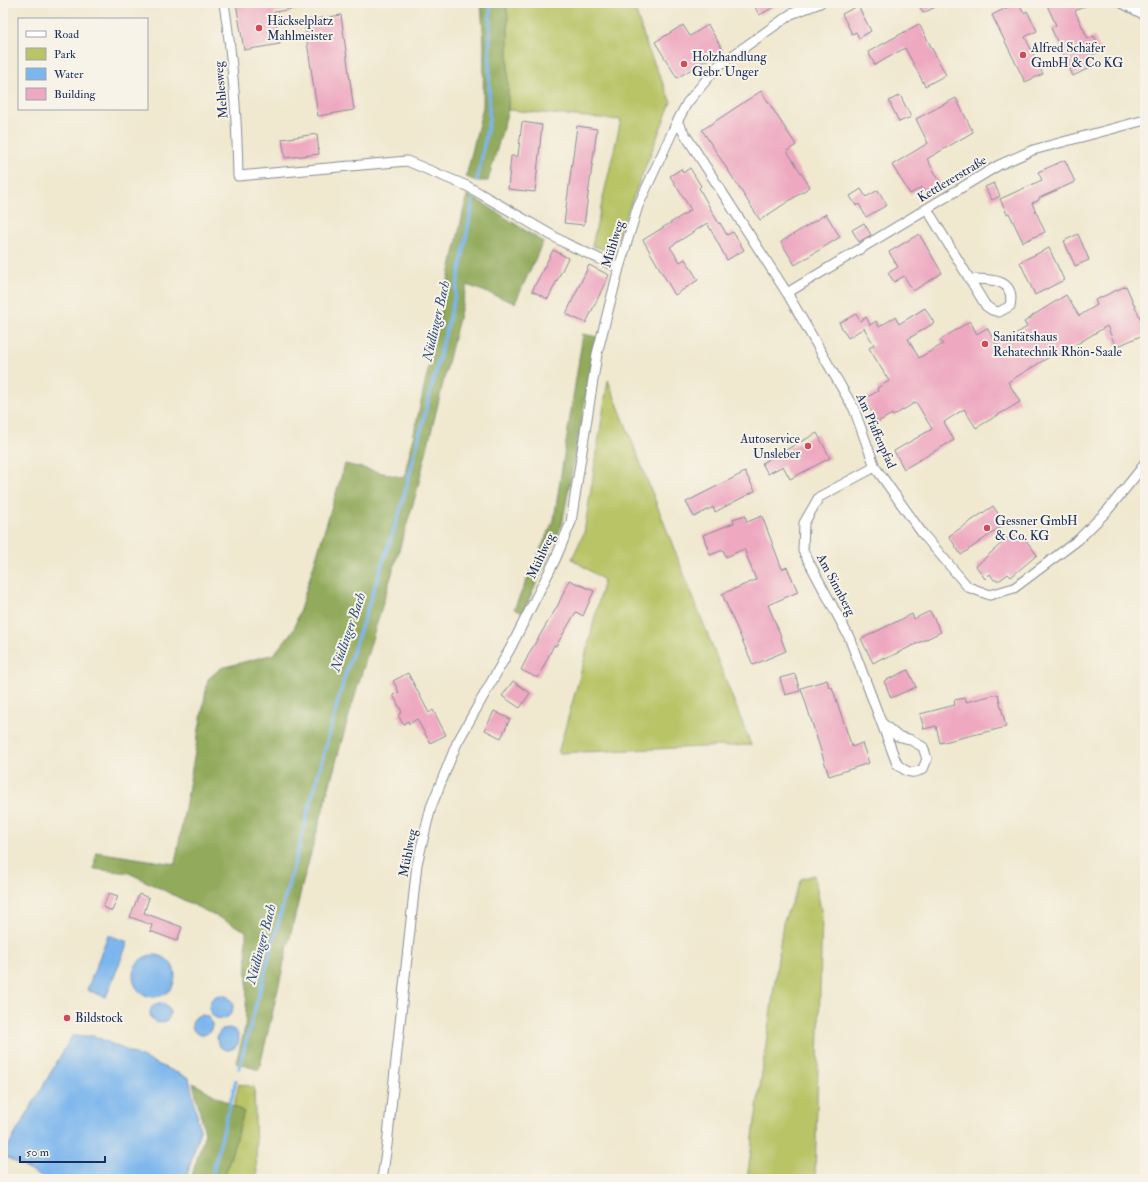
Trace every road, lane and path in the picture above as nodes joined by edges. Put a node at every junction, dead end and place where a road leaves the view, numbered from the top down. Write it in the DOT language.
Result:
graph roads {
  1 [pos="224,3"];
  2 [pos="820,3"];
  3 [pos="1122,3"];
  4 [pos="1145,15"];
  5 [pos="1145,120"];
  6 [pos="677,122"];
  7 [pos="927,209"];
  8 [pos="619,268"];
  9 [pos="969,278"];
  10 [pos="787,293"];
  11 [pos="1145,462"];
  12 [pos="875,467"];
  13 [pos="882,723"];
  14 [pos="382,1179"];
  1 -- 8 [label="street, Mehlesweg"];
  2 -- 6 [label="street, Mühlweg"];
  3 -- 4 [label="street"];
  5 -- 7 [label="street, Kettlererstraße"];
  6 -- 8 [label="street, Mühlweg"];
  6 -- 10 [label="street, Am Pfaffenpfad"];
  7 -- 9 [label="street"];
  7 -- 10 [label="street, Kettlererstraße"];
  8 -- 14 [label="street, Mühlweg"];
  9 -- 9 [label="street"];
  10 -- 12 [label="street, Am Pfaffenpfad"];
  11 -- 12 [label="street, Am Pfaffenpfad"];
  12 -- 13 [label="street, Am Sinnberg"];
  13 -- 13 [label="street, Am Sinnberg"];
}
